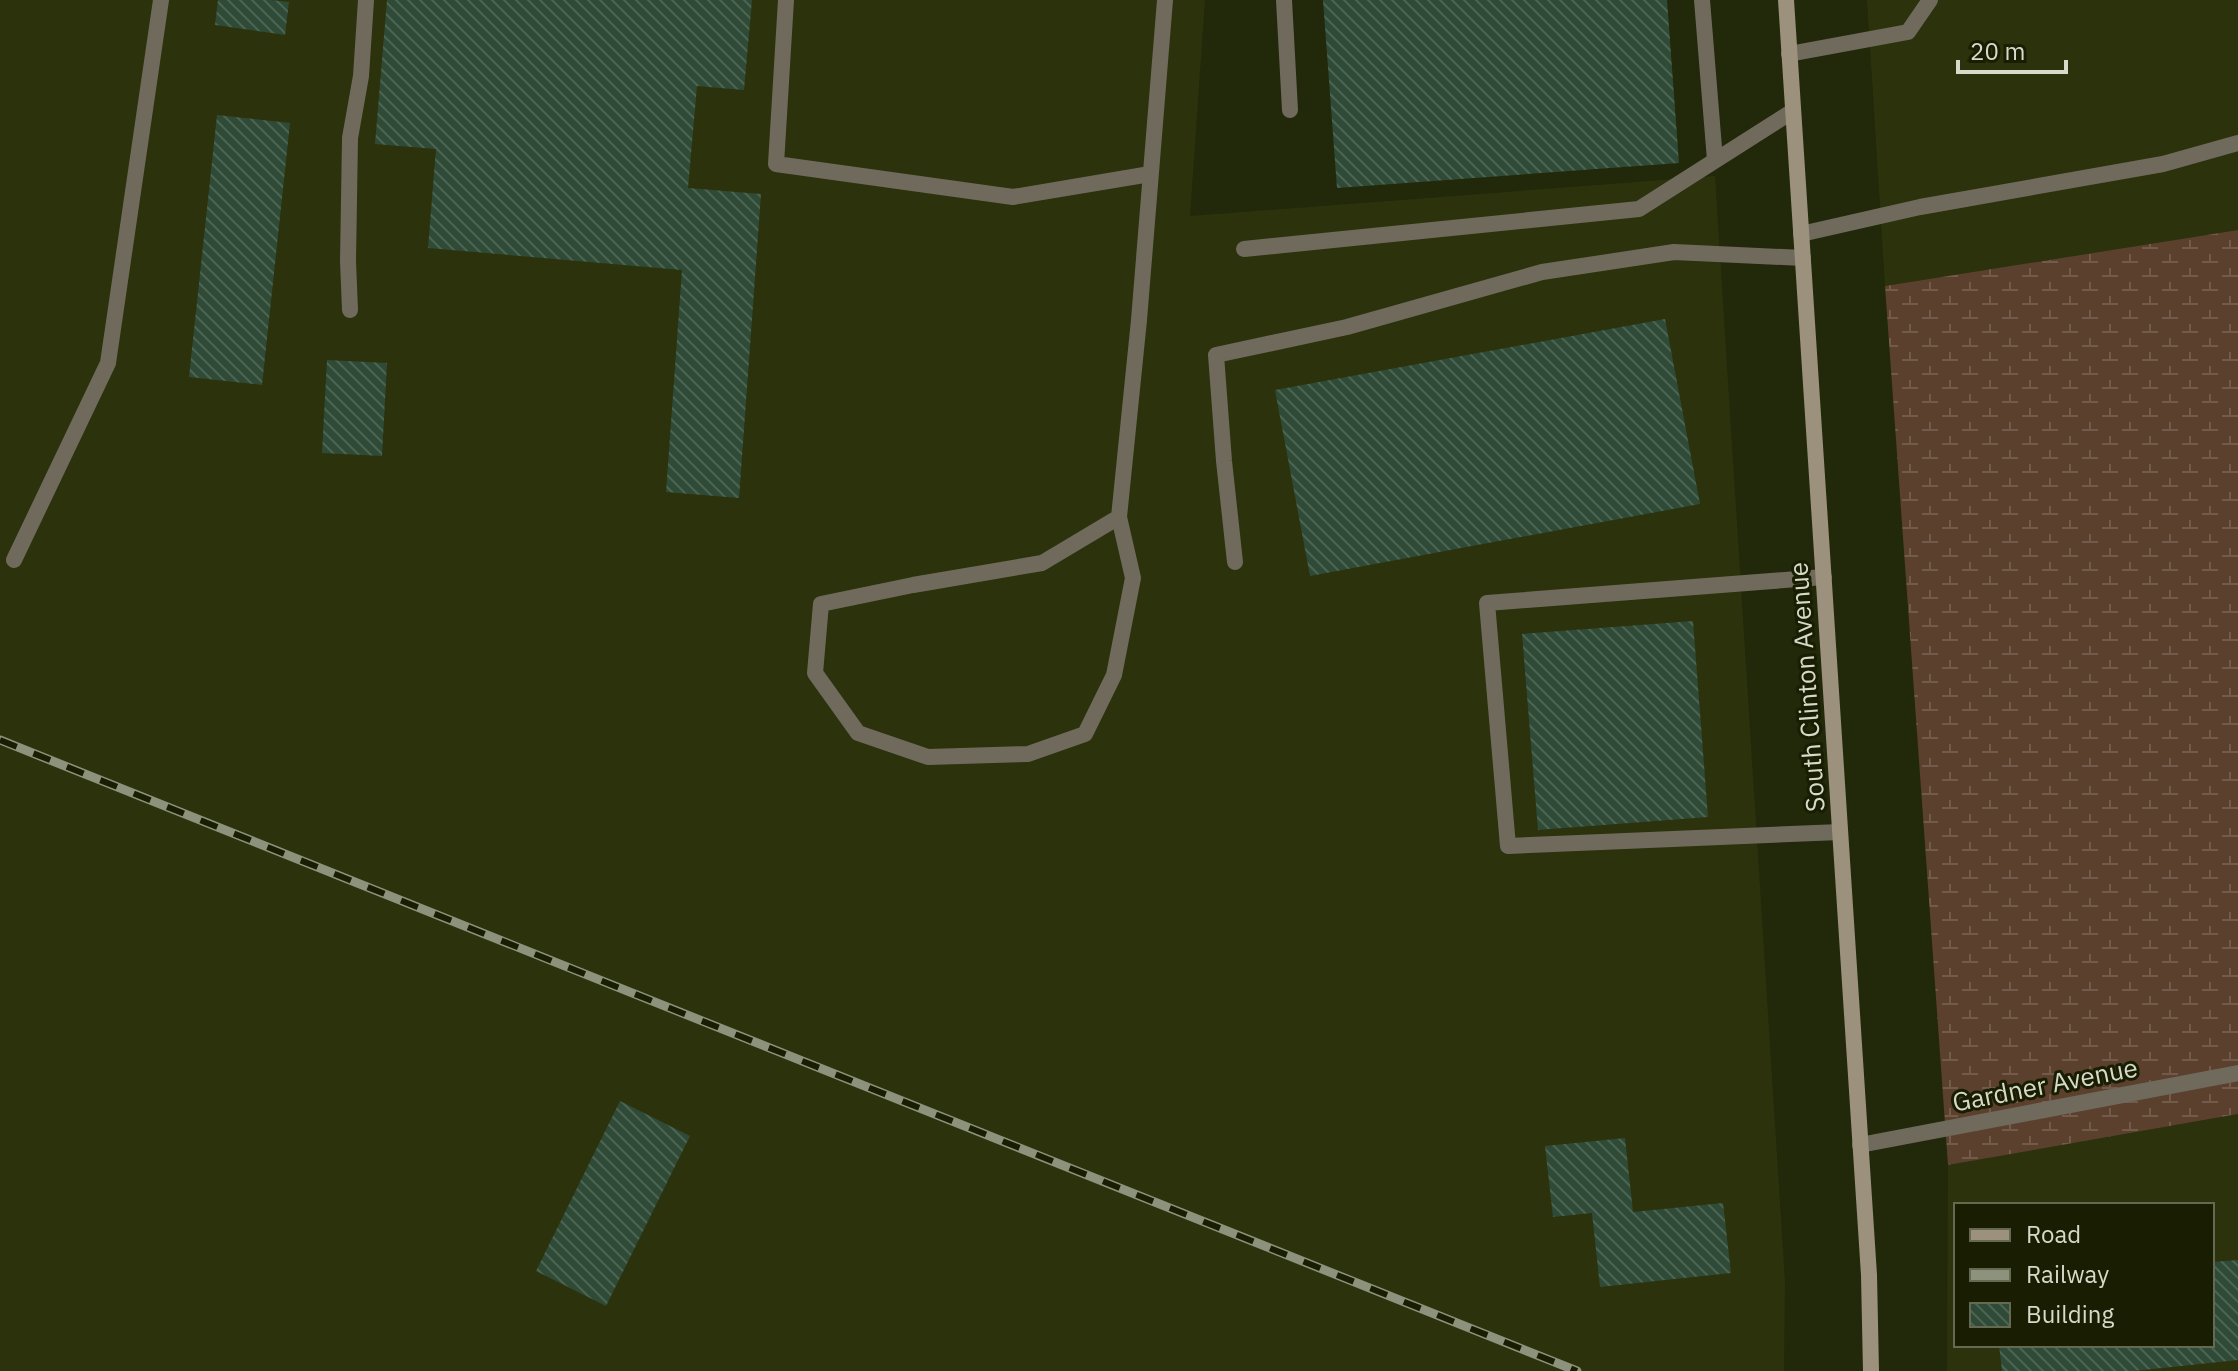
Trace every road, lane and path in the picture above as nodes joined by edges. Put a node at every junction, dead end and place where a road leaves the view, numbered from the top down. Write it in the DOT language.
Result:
graph roads {
  1 [pos="161,0"];
  2 [pos="366,0"];
  3 [pos="786,0"];
  4 [pos="1165,0"];
  5 [pos="1284,0"];
  6 [pos="1702,0"];
  7 [pos="1786,0"];
  8 [pos="1930,0"];
  9 [pos="1789,54"];
  10 [pos="1290,110"];
  11 [pos="1793,111"];
  12 [pos="2238,143"];
  13 [pos="1715,160"];
  14 [pos="1150,174"];
  15 [pos="1801,234"];
  16 [pos="1244,249"];
  17 [pos="1803,258"];
  18 [pos="350,310"];
  19 [pos="1119,517"];
  20 [pos="14,560"];
  21 [pos="1235,562"];
  22 [pos="1824,577"];
  23 [pos="1840,832"];
  24 [pos="2238,1073"];
  25 [pos="1860,1145"];
  26 [pos="1871,1371"];
  1 -- 20 [label="street"];
  2 -- 18 [label="street"];
  3 -- 14 [label="street"];
  4 -- 14 [label="street"];
  5 -- 10 [label="street"];
  6 -- 13 [label="street"];
  7 -- 9 [label="street, South Clinton Avenue"];
  8 -- 9 [label="street"];
  9 -- 11 [label="street, South Clinton Avenue"];
  11 -- 13 [label="street"];
  11 -- 15 [label="street, South Clinton Avenue"];
  12 -- 15 [label="street"];
  13 -- 16 [label="street"];
  14 -- 19 [label="street"];
  15 -- 17 [label="street, South Clinton Avenue"];
  17 -- 21 [label="street"];
  17 -- 22 [label="street, South Clinton Avenue"];
  19 -- 19 [label="street"];
  22 -- 23 [label="street, South Clinton Avenue"];
  22 -- 23 [label="street"];
  23 -- 25 [label="street, South Clinton Avenue"];
  24 -- 25 [label="street, Gardner Avenue"];
  25 -- 26 [label="street, South Clinton Avenue"];
}
